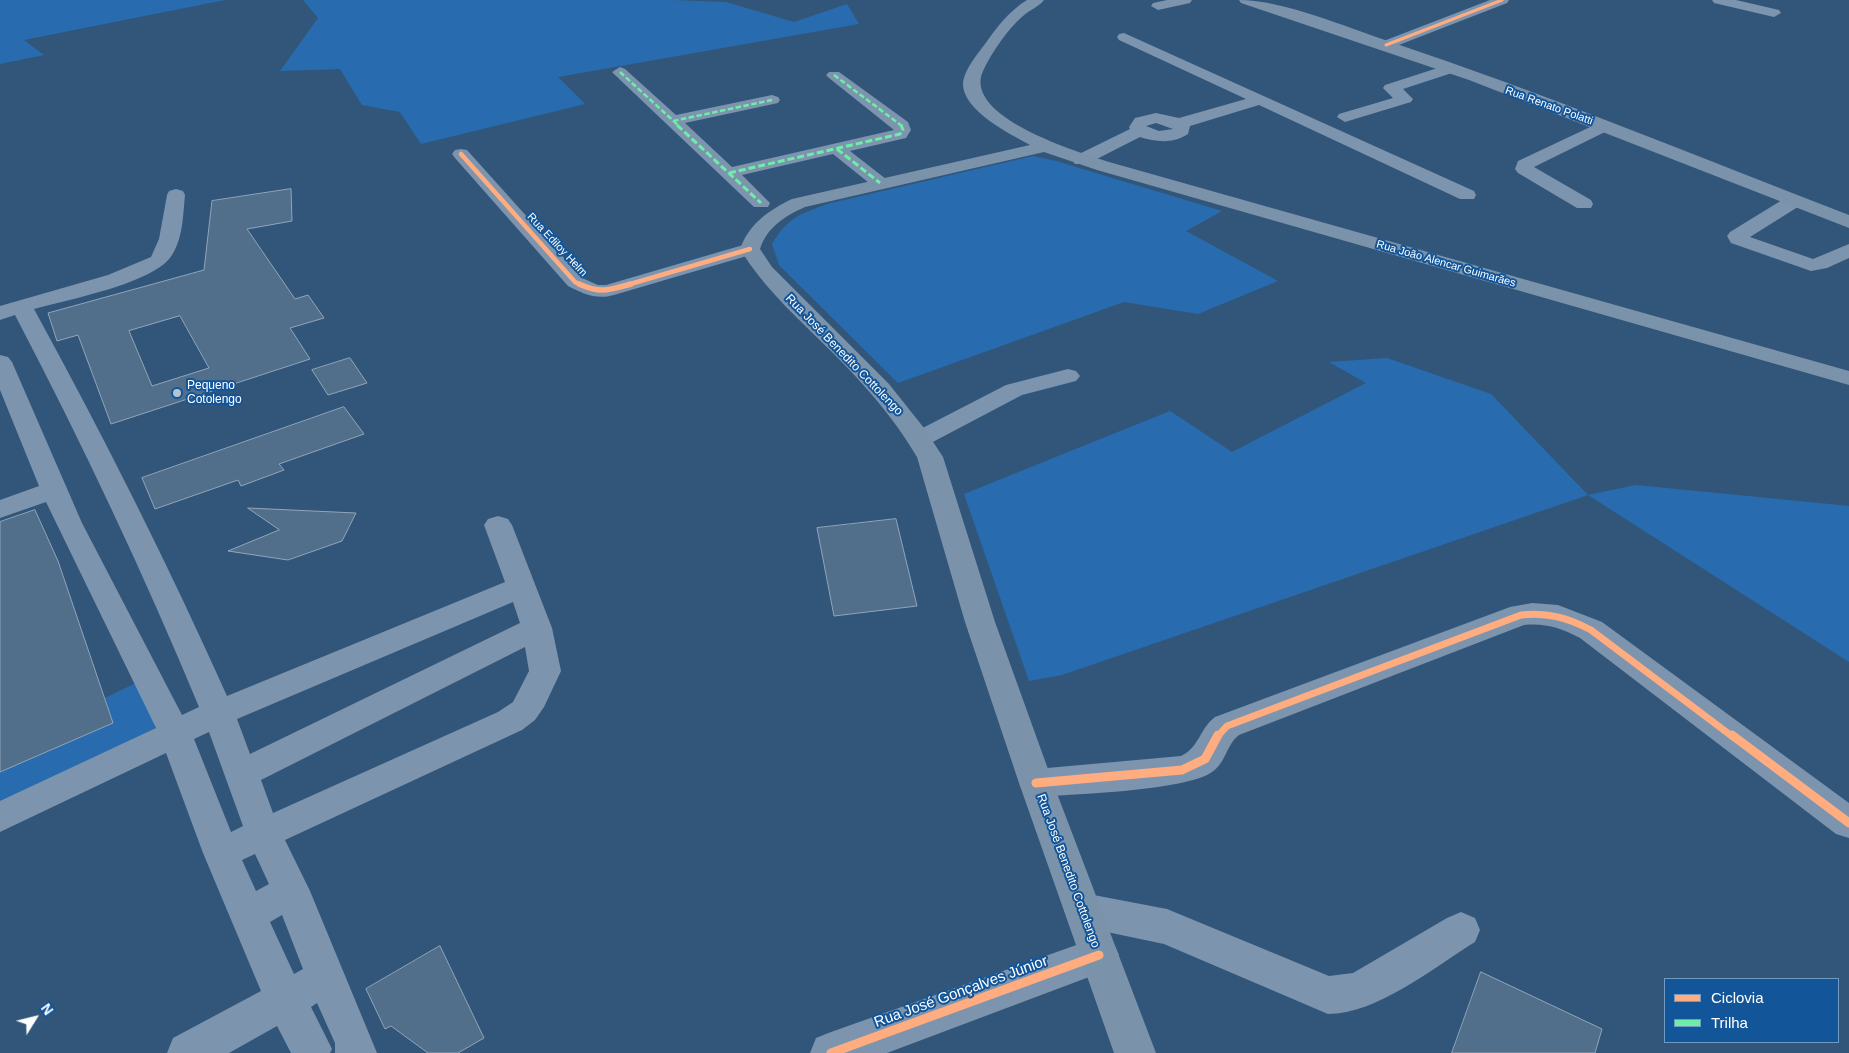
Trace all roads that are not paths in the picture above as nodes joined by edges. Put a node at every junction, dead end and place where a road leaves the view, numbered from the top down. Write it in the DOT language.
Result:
graph roads {
  1 [pos="1037,0"];
  2 [pos="1184,0"];
  3 [pos="1246,0"];
  4 [pos="1502,0"];
  5 [pos="1720,0"];
  6 [pos="1158,6"];
  7 [pos="1774,13"];
  8 [pos="1124,37"];
  9 [pos="1386,45"];
  10 [pos="1450,69"];
  11 [pos="620,72"];
  12 [pos="834,75"];
  13 [pos="772,100"];
  14 [pos="1260,100"];
  15 [pos="1345,117"];
  16 [pos="673,121"];
  17 [pos="1178,124"];
  18 [pos="1603,126"];
  19 [pos="1140,131"];
  20 [pos="1157,136"];
  21 [pos="1044,147"];
  22 [pos="837,149"];
  23 [pos="461,154"];
  24 [pos="1082,160"];
  25 [pos="1103,166"];
  26 [pos="729,173"];
  27 [pos="880,183"];
  28 [pos="176,195"];
  29 [pos="1468,195"];
  30 [pos="1794,201"];
  31 [pos="761,203"];
  32 [pos="1584,204"];
  33 [pos="1849,222"];
  34 [pos="750,249"];
  35 [pos="1849,250"];
  36 [pos="10,310"];
  37 [pos="0,362"];
  38 [pos="1068,376"];
  39 [pos="1849,378"];
  40 [pos="920,439"];
  41 [pos="54,490"];
  42 [pos="0,509"];
  43 [pos="498,525"];
  44 [pos="522,587"];
  45 [pos="537,628"];
  46 [pos="218,712"];
  47 [pos="175,733"];
  48 [pos="243,773"];
  49 [pos="1036,783"];
  50 [pos="0,817"];
  51 [pos="1849,823"];
  52 [pos="264,834"];
  53 [pos="221,853"];
  54 [pos="291,891"];
  55 [pos="1083,910"];
  56 [pos="249,914"];
  57 [pos="1461,930"];
  58 [pos="1099,955"];
  59 [pos="326,976"];
  60 [pos="285,1000"];
  61 [pos="352,1043"];
  62 [pos="311,1049"];
  63 [pos="188,1053"];
  64 [pos="831,1053"];
  65 [pos="1135,1053"];
  1 -- 21 [label="main road"];
  2 -- 6 [label="street"];
  3 -- 9 [label="main road, Rua Renato Polatti"];
  4 -- 9 [label="street"];
  5 -- 7 [label="street"];
  8 -- 14 [label="street"];
  9 -- 10 [label="main road, Rua Renato Polatti"];
  10 -- 15 [label="street"];
  10 -- 18 [label="main road, Rua Renato Polatti"];
  11 -- 16 [label="street"];
  12 -- 22 [label="street"];
  13 -- 16 [label="street"];
  14 -- 17 [label="street"];
  14 -- 29 [label="street"];
  16 -- 26 [label="street"];
  17 -- 19 [label="street"];
  17 -- 20 [label="street"];
  18 -- 30 [label="main road, Rua Renato Polatti"];
  18 -- 32 [label="street"];
  19 -- 20 [label="street"];
  19 -- 24 [label="street"];
  20 -- 25 [label="street"];
  21 -- 24 [label="main road, Rua João Alencar Guimarães"];
  21 -- 27 [label="main road"];
  22 -- 26 [label="street"];
  22 -- 27 [label="street"];
  23 -- 34 [label="street, Rua Ediloy Helm"];
  24 -- 25 [label="main road, Rua João Alencar Guimarães"];
  25 -- 39 [label="main road, Rua João Alencar Guimarães"];
  26 -- 31 [label="street"];
  27 -- 34 [label="main road"];
  28 -- 36 [label="street"];
  30 -- 33 [label="main road, Rua Renato Polatti"];
  30 -- 35 [label="street"];
  34 -- 40 [label="main road, Rua José Benedito Cottolengo"];
  36 -- 46 [label="street"];
  37 -- 41 [label="street"];
  38 -- 40 [label="street"];
  40 -- 49 [label="main road, Rua José Benedito Cottolengo"];
  41 -- 42 [label="street"];
  41 -- 47 [label="street"];
  43 -- 44 [label="street"];
  44 -- 45 [label="street"];
  44 -- 46 [label="street"];
  45 -- 48 [label="street"];
  45 -- 52 [label="street"];
  46 -- 47 [label="street"];
  46 -- 48 [label="street"];
  47 -- 50 [label="street"];
  47 -- 53 [label="street"];
  48 -- 52 [label="street"];
  49 -- 51 [label="street"];
  49 -- 55 [label="main road, Rua José Benedito Cottolengo"];
  52 -- 53 [label="street"];
  52 -- 54 [label="street"];
  53 -- 56 [label="street"];
  54 -- 56 [label="street"];
  54 -- 59 [label="street"];
  55 -- 57 [label="street"];
  55 -- 58 [label="main road, Rua José Benedito Cottolengo"];
  56 -- 60 [label="street"];
  58 -- 64 [label="street, Rua José Gonçalves Júnior"];
  58 -- 65 [label="main road, Rua José Benedito Cottolengo"];
  59 -- 60 [label="street"];
  59 -- 61 [label="street"];
  60 -- 62 [label="street"];
  60 -- 63 [label="street"];
}
